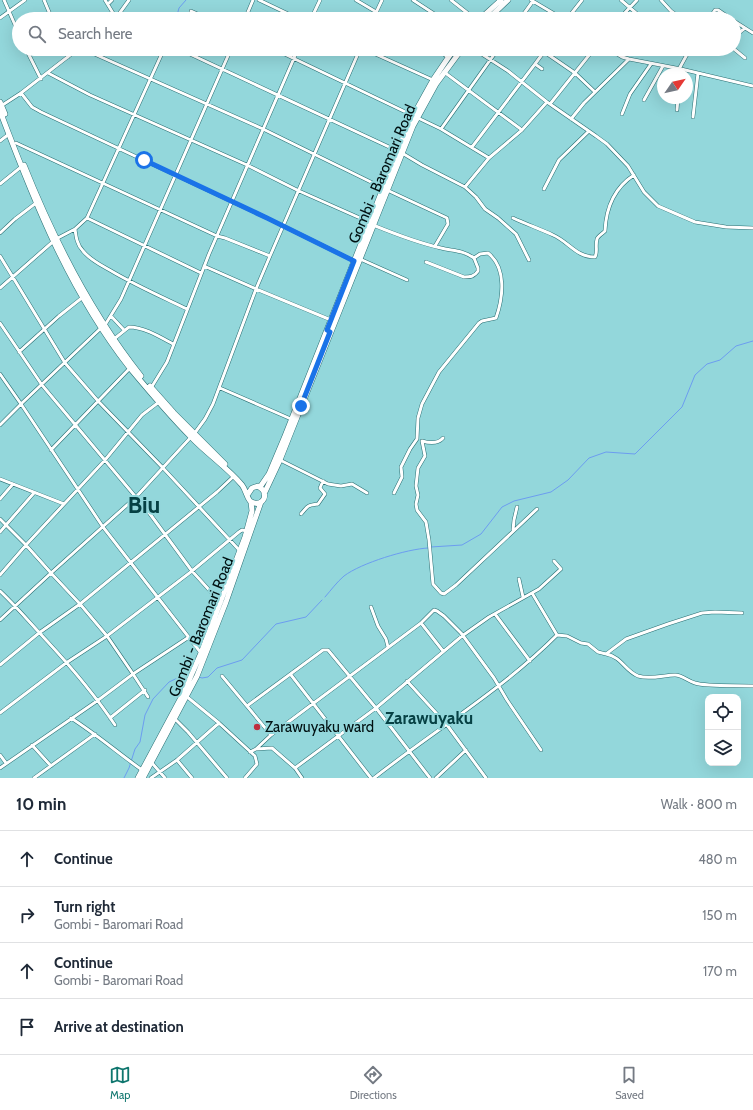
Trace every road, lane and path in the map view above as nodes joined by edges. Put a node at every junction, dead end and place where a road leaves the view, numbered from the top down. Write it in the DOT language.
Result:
graph roads {
  1 [pos="4,0"];
  2 [pos="25,0"];
  3 [pos="44,0"];
  4 [pos="105,0"];
  5 [pos="112,0"];
  6 [pos="129,0"];
  7 [pos="253,0"];
  8 [pos="259,0"];
  9 [pos="320,0"];
  10 [pos="356,0"];
  11 [pos="382,0"];
  12 [pos="413,0"];
  13 [pos="451,0"];
  14 [pos="501,0"];
  15 [pos="508,0"];
  16 [pos="533,0"];
  17 [pos="582,0"];
  18 [pos="621,0"];
  19 [pos="638,0"];
  20 [pos="661,0"];
  21 [pos="108,4"];
  22 [pos="629,7"];
  23 [pos="376,11"];
  24 [pos="9,12"];
  25 [pos="49,12"];
  26 [pos="112,12"];
  27 [pos="121,12"];
  28 [pos="247,12"];
  29 [pos="284,12"];
  30 [pos="314,12"];
  31 [pos="431,12"];
  32 [pos="466,12"];
  33 [pos="488,12"];
  34 [pos="495,12"];
  35 [pos="525,12"];
  36 [pos="552,12"];
  37 [pos="573,12"];
  38 [pos="625,12"];
  39 [pos="635,12"];
  40 [pos="672,12"];
  41 [pos="0,18"];
  42 [pos="12,19"];
  43 [pos="741,25"];
  44 [pos="745,28"];
  45 [pos="741,31"];
  46 [pos="753,34"];
  47 [pos="741,55"];
  48 [pos="30,56"];
  49 [pos="99,56"];
  50 [pos="161,56"];
  51 [pos="193,56"];
  52 [pos="228,56"];
  53 [pos="290,56"];
  54 [pos="357,56"];
  55 [pos="380,56"];
  56 [pos="457,56"];
  57 [pos="486,56"];
  58 [pos="493,56"];
  59 [pos="541,56"];
  60 [pos="553,56"];
  61 [pos="588,56"];
  62 [pos="620,56"];
  63 [pos="686,56"];
  64 [pos="68,57"];
  65 [pos="448,57"];
  66 [pos="294,58"];
  67 [pos="745,58"];
  68 [pos="491,59"];
  69 [pos="630,60"];
  70 [pos="535,64"];
  71 [pos="651,64"];
  72 [pos="663,66"];
  73 [pos="674,68"];
  74 [pos="680,68"];
  75 [pos="542,69"];
  76 [pos="222,70"];
  77 [pos="444,72"];
  78 [pos="575,72"];
  79 [pos="693,72"];
  80 [pos="48,73"];
  81 [pos="698,73"];
  82 [pos="41,79"];
  83 [pos="150,79"];
  84 [pos="433,80"];
  85 [pos="346,82"];
  86 [pos="522,82"];
  87 [pos="753,86"];
  88 [pos="468,90"];
  89 [pos="595,92"];
  90 [pos="21,93"];
  91 [pos="279,95"];
  92 [pos="644,100"];
  93 [pos="548,103"];
  94 [pos="678,104"];
  95 [pos="207,105"];
  96 [pos="0,106"];
  97 [pos="677,110"];
  98 [pos="499,112"];
  99 [pos="622,114"];
  100 [pos="133,115"];
  101 [pos="415,117"];
  102 [pos="693,117"];
  103 [pos="330,119"];
  104 [pos="571,119"];
  105 [pos="264,129"];
  106 [pos="441,129"];
  107 [pos="522,130"];
  108 [pos="589,131"];
  109 [pos="9,134"];
  110 [pos="0,141"];
  111 [pos="191,141"];
  112 [pos="16,143"];
  113 [pos="118,148"];
  114 [pos="472,148"];
  115 [pos="399,152"];
  116 [pos="314,153"];
  117 [pos="489,158"];
  118 [pos="247,165"];
  119 [pos="21,167"];
  120 [pos="634,175"];
  121 [pos="176,176"];
  122 [pos="104,183"];
  123 [pos="0,184"];
  124 [pos="465,187"];
  125 [pos="385,189"];
  126 [pos="544,189"];
  127 [pos="299,190"];
  128 [pos="231,202"];
  129 [pos="36,203"];
  130 [pos="160,210"];
  131 [pos="87,218"];
  132 [pos="513,218"];
  133 [pos="371,224"];
  134 [pos="284,226"];
  135 [pos="753,228"];
  136 [pos="75,229"];
  137 [pos="0,233"];
  138 [pos="217,236"];
  139 [pos="54,241"];
  140 [pos="435,246"];
  141 [pos="145,247"];
  142 [pos="0,256"];
  143 [pos="270,256"];
  144 [pos="474,258"];
  145 [pos="360,259"];
  146 [pos="529,260"];
  147 [pos="354,261"];
  148 [pos="426,262"];
  149 [pos="204,266"];
  150 [pos="201,273"];
  151 [pos="13,276"];
  152 [pos="407,280"];
  153 [pos="129,281"];
  154 [pos="0,288"];
  155 [pos="256,288"];
  156 [pos="83,298"];
  157 [pos="187,309"];
  158 [pos="111,316"];
  159 [pos="331,320"];
  160 [pos="0,323"];
  161 [pos="103,326"];
  162 [pos="45,330"];
  163 [pos="124,330"];
  164 [pos="329,331"];
  165 [pos="114,339"];
  166 [pos="173,344"];
  167 [pos="19,352"];
  168 [pos="65,363"];
  169 [pos="130,368"];
  170 [pos="0,374"];
  171 [pos="42,385"];
  172 [pos="220,388"];
  173 [pos="150,389"];
  174 [pos="98,401"];
  175 [pos="159,402"];
  176 [pos="21,404"];
  177 [pos="291,419"];
  178 [pos="76,424"];
  179 [pos="0,425"];
  180 [pos="128,432"];
  181 [pos="193,436"];
  182 [pos="443,438"];
  183 [pos="417,439"];
  184 [pos="422,441"];
  185 [pos="51,450"];
  186 [pos="105,460"];
  187 [pos="280,460"];
  188 [pos="163,468"];
  189 [pos="234,477"];
  190 [pos="0,480"];
  191 [pos="323,482"];
  192 [pos="13,484"];
  193 [pos="253,487"];
  194 [pos="260,487"];
  195 [pos="78,488"];
  196 [pos="265,492"];
  197 [pos="34,493"];
  198 [pos="367,493"];
  199 [pos="394,493"];
  200 [pos="248,494"];
  201 [pos="136,497"];
  202 [pos="0,498"];
  203 [pos="251,502"];
  204 [pos="261,502"];
  205 [pos="64,504"];
  206 [pos="199,507"];
  207 [pos="517,508"];
  208 [pos="537,509"];
  209 [pos="301,514"];
  210 [pos="0,519"];
  211 [pos="6,525"];
  212 [pos="103,527"];
  213 [pos="513,530"];
  214 [pos="247,531"];
  215 [pos="0,532"];
  216 [pos="166,534"];
  217 [pos="230,540"];
  218 [pos="26,545"];
  219 [pos="240,551"];
  220 [pos="554,561"];
  221 [pos="131,562"];
  222 [pos="192,570"];
  223 [pos="51,574"];
  224 [pos="0,575"];
  225 [pos="519,579"];
  226 [pos="0,591"];
  227 [pos="532,592"];
  228 [pos="158,597"];
  229 [pos="523,597"];
  230 [pos="221,603"];
  231 [pos="80,604"];
  232 [pos="15,606"];
  233 [pos="370,607"];
  234 [pos="742,613"];
  235 [pos="495,614"];
  236 [pos="0,620"];
  237 [pos="421,623"];
  238 [pos="39,632"];
  239 [pos="557,635"];
  240 [pos="107,636"];
  241 [pos="462,636"];
  242 [pos="189,637"];
  243 [pos="388,647"];
  244 [pos="444,651"];
  245 [pos="201,654"];
  246 [pos="606,654"];
  247 [pos="530,661"];
  248 [pos="66,663"];
  249 [pos="0,664"];
  250 [pos="133,674"];
  251 [pos="195,674"];
  252 [pos="291,675"];
  253 [pos="222,676"];
  254 [pos="349,677"];
  255 [pos="407,681"];
  256 [pos="753,686"];
  257 [pos="499,687"];
  258 [pos="145,690"];
  259 [pos="185,695"];
  260 [pos="148,697"];
  261 [pos="97,701"];
  262 [pos="313,703"];
  263 [pos="247,706"];
  264 [pos="376,708"];
  265 [pos="0,713"];
  266 [pos="71,718"];
  267 [pos="110,718"];
  268 [pos="175,719"];
  269 [pos="219,723"];
  270 [pos="115,725"];
  271 [pos="447,725"];
  272 [pos="95,734"];
  273 [pos="271,735"];
  274 [pos="338,736"];
  275 [pos="198,742"];
  276 [pos="32,745"];
  277 [pos="256,749"];
  278 [pos="466,750"];
  279 [pos="541,750"];
  280 [pos="409,751"];
  281 [pos="250,752"];
  282 [pos="0,755"];
  283 [pos="177,760"];
  284 [pos="151,762"];
  285 [pos="6,763"];
  286 [pos="51,766"];
  287 [pos="0,768"];
  288 [pos="295,768"];
  289 [pos="142,770"];
  290 [pos="160,772"];
  291 [pos="34,778"];
  292 [pos="138,778"];
  293 [pos="143,778"];
  294 [pos="151,778"];
  295 [pos="165,778"];
  296 [pos="192,778"];
  297 [pos="227,778"];
  298 [pos="245,778"];
  299 [pos="302,778"];
  300 [pos="373,778"];
  301 [pos="430,778"];
  302 [pos="436,778"];
  303 [pos="486,778"];
  1 -- 24 [label="street"];
  2 -- 24 [label="street"];
  3 -- 25 [label="street"];
  4 -- 21 [label="street"];
  5 -- 21 [label="street"];
  6 -- 27 [label="street"];
  7 -- 28 [label="street"];
  8 -- 29 [label="street"];
  9 -- 30 [label="street"];
  10 -- 23 [label="street"];
  11 -- 23 [label="street"];
  12 -- 31 [label="street"];
  13 -- 32 [label="street"];
  14 -- 33 [label="main road"];
  15 -- 34 [label="main road"];
  16 -- 35 [label="street"];
  16 -- 36 [label="street"];
  17 -- 37 [label="street"];
  18 -- 22 [label="street"];
  19 -- 22 [label="street"];
  20 -- 40 [label="street"];
  21 -- 26 [label="street"];
  22 -- 38 [label="street"];
  22 -- 39 [label="street"];
  24 -- 41 [label="street"];
  24 -- 42 [label="street"];
  43 -- 44 [label="street"];
  44 -- 45 [label="street"];
  44 -- 46 [label="street"];
  47 -- 67 [label="street"];
  48 -- 82 [label="street"];
  49 -- 83 [label="street"];
  50 -- 83 [label="street"];
  51 -- 76 [label="street"];
  52 -- 76 [label="street"];
  53 -- 66 [label="street"];
  54 -- 85 [label="street"];
  55 -- 84 [label="street"];
  56 -- 77 [label="main road, Gombi - Baromari Road"];
  57 -- 68 [label="street"];
  58 -- 68 [label="street"];
  59 -- 70 [label="street"];
  60 -- 78 [label="street"];
  61 -- 78 [label="street"];
  62 -- 69 [label="street"];
  63 -- 74 [label="street"];
  64 -- 80 [label="street"];
  65 -- 84 [label="main road, Gombi - Baromari Road"];
  66 -- 85 [label="street"];
  66 -- 91 [label="street"];
  68 -- 86 [label="street"];
  68 -- 88 [label="street"];
  69 -- 71 [label="street"];
  69 -- 89 [label="street"];
  70 -- 75 [label="street"];
  70 -- 86 [label="street"];
  71 -- 72 [label="street"];
  71 -- 99 [label="street"];
  72 -- 73 [label="street"];
  72 -- 92 [label="street"];
  76 -- 91 [label="street"];
  76 -- 95 [label="street"];
  77 -- 88 [label="street"];
  77 -- 101 [label="main road, Gombi - Baromari Road"];
  78 -- 89 [label="street"];
  78 -- 93 [label="street"];
  79 -- 81 [label="street"];
  80 -- 82 [label="street"];
  80 -- 100 [label="street"];
  81 -- 87 [label="street"];
  81 -- 102 [label="street"];
  82 -- 90 [label="street"];
  83 -- 95 [label="street"];
  83 -- 100 [label="street"];
  84 -- 101 [label="main road, Gombi - Baromari Road"];
  85 -- 101 [label="street"];
  85 -- 103 [label="street"];
  86 -- 93 [label="street"];
  86 -- 98 [label="street"];
  88 -- 98 [label="street"];
  88 -- 106 [label="street"];
  89 -- 104 [label="street"];
  90 -- 96 [label="street"];
  90 -- 113 [label="street"];
  91 -- 103 [label="street"];
  91 -- 105 [label="street"];
  93 -- 104 [label="street"];
  93 -- 107 [label="street"];
  94 -- 97 [label="street"];
  95 -- 105 [label="street"];
  95 -- 111 [label="street"];
  96 -- 109 [label="main road"];
  96 -- 112 [label="main road"];
  98 -- 107 [label="street"];
  98 -- 114 [label="street"];
  100 -- 111 [label="street"];
  100 -- 113 [label="street"];
  101 -- 106 [label="street"];
  101 -- 115 [label="main road, Gombi - Baromari Road"];
  103 -- 115 [label="street"];
  103 -- 116 [label="street"];
  104 -- 108 [label="street"];
  105 -- 116 [label="street"];
  105 -- 118 [label="street"];
  106 -- 114 [label="street"];
  107 -- 117 [label="street"];
  108 -- 120 [label="street"];
  108 -- 126 [label="street"];
  109 -- 110 [label="street"];
  109 -- 119 [label="main road"];
  111 -- 118 [label="street"];
  111 -- 121 [label="street"];
  112 -- 122 [label="street"];
  112 -- 139 [label="main road"];
  113 -- 121 [label="street"];
  113 -- 122 [label="street"];
  114 -- 117 [label="street"];
  115 -- 124 [label="street"];
  115 -- 125 [label="main road, Gombi - Baromari Road"];
  116 -- 125 [label="street"];
  116 -- 127 [label="street"];
  117 -- 124 [label="street"];
  118 -- 127 [label="street"];
  118 -- 128 [label="street"];
  119 -- 123 [label="street"];
  119 -- 129 [label="main road"];
  120 -- 132 [label="street"];
  120 -- 135 [label="street"];
  121 -- 128 [label="street"];
  121 -- 130 [label="street"];
  122 -- 130 [label="street"];
  122 -- 131 [label="street"];
  124 -- 146 [label="street"];
  125 -- 133 [label="main road, Gombi - Baromari Road"];
  125 -- 140 [label="street"];
  127 -- 133 [label="street"];
  127 -- 134 [label="street"];
  128 -- 134 [label="street"];
  128 -- 138 [label="street"];
  129 -- 137 [label="street"];
  129 -- 139 [label="main road"];
  130 -- 138 [label="street"];
  130 -- 141 [label="street"];
  131 -- 136 [label="street"];
  131 -- 141 [label="street"];
  133 -- 140 [label="street"];
  133 -- 145 [label="main road, Gombi - Baromari Road"];
  133 -- 147 [label="main road, Gombi - Baromari Road"];
  134 -- 143 [label="street"];
  134 -- 147 [label="street"];
  136 -- 139 [label="street"];
  136 -- 153 [label="street"];
  138 -- 143 [label="street"];
  138 -- 149 [label="street"];
  139 -- 151 [label="street"];
  139 -- 156 [label="main road"];
  139 -- 161 [label="main road"];
  140 -- 144 [label="street"];
  141 -- 150 [label="street"];
  141 -- 153 [label="street"];
  142 -- 151 [label="street"];
  143 -- 155 [label="street"];
  144 -- 148 [label="street"];
  144 -- 183 [label="street"];
  145 -- 152 [label="street"];
  145 -- 164 [label="main road, Gombi - Baromari Road"];
  147 -- 159 [label="main road, Gombi - Baromari Road"];
  149 -- 150 [label="street"];
  149 -- 155 [label="street"];
  150 -- 157 [label="street"];
  151 -- 154 [label="street"];
  151 -- 162 [label="street"];
  153 -- 157 [label="street"];
  153 -- 158 [label="street"];
  155 -- 159 [label="street"];
  155 -- 172 [label="street"];
  156 -- 161 [label="main road"];
  156 -- 162 [label="street"];
  157 -- 166 [label="street"];
  158 -- 161 [label="street"];
  158 -- 163 [label="street"];
  159 -- 164 [label="main road, Gombi - Baromari Road"];
  160 -- 167 [label="street"];
  161 -- 165 [label="main road"];
  161 -- 168 [label="street"];
  161 -- 169 [label="main road"];
  162 -- 167 [label="street"];
  162 -- 168 [label="street"];
  163 -- 165 [label="street"];
  163 -- 166 [label="street"];
  164 -- 177 [label="main road, Gombi - Baromari Road"];
  164 -- 187 [label="main road, Gombi - Baromari Road"];
  165 -- 173 [label="main road"];
  166 -- 173 [label="street"];
  167 -- 171 [label="street"];
  168 -- 171 [label="street"];
  168 -- 174 [label="street"];
  169 -- 173 [label="main road"];
  169 -- 174 [label="street"];
  170 -- 176 [label="street"];
  171 -- 176 [label="street"];
  171 -- 178 [label="street"];
  172 -- 177 [label="street"];
  172 -- 181 [label="street"];
  173 -- 175 [label="main road"];
  173 -- 181 [label="main road"];
  174 -- 178 [label="street"];
  174 -- 180 [label="street"];
  175 -- 180 [label="street"];
  175 -- 181 [label="main road"];
  176 -- 179 [label="street"];
  176 -- 185 [label="street"];
  177 -- 194 [label="main road, Gombi - Baromari Road"];
  178 -- 185 [label="street"];
  178 -- 186 [label="street"];
  180 -- 186 [label="street"];
  180 -- 188 [label="street"];
  181 -- 188 [label="street"];
  181 -- 189 [label="main road"];
  181 -- 193 [label="main road"];
  182 -- 184 [label="street"];
  183 -- 184 [label="street"];
  183 -- 199 [label="street"];
  184 -- 213 [label="street"];
  185 -- 195 [label="street"];
  186 -- 195 [label="street"];
  186 -- 201 [label="street"];
  187 -- 191 [label="street"];
  187 -- 196 [label="main road, Gombi - Baromari Road"];
  188 -- 201 [label="street"];
  188 -- 206 [label="street"];
  189 -- 200 [label="main road"];
  189 -- 206 [label="street"];
  190 -- 192 [label="street"];
  191 -- 198 [label="street"];
  191 -- 209 [label="street"];
  192 -- 197 [label="street"];
  192 -- 202 [label="street"];
  193 -- 194 [label="main road"];
  193 -- 200 [label="main road"];
  194 -- 196 [label="main road"];
  195 -- 205 [label="street"];
  195 -- 212 [label="street"];
  196 -- 204 [label="main road"];
  197 -- 205 [label="street"];
  197 -- 211 [label="street"];
  200 -- 203 [label="main road"];
  201 -- 212 [label="street"];
  201 -- 216 [label="street"];
  203 -- 204 [label="main road"];
  203 -- 214 [label="main road, Gombi - Baromari Road"];
  204 -- 251 [label="main road, Gombi - Baromari Road"];
  205 -- 218 [label="street"];
  206 -- 216 [label="street"];
  206 -- 217 [label="street"];
  207 -- 213 [label="street"];
  208 -- 213 [label="street"];
  210 -- 211 [label="street"];
  211 -- 215 [label="street"];
  211 -- 218 [label="street"];
  212 -- 221 [label="street"];
  212 -- 223 [label="street"];
  214 -- 217 [label="street"];
  214 -- 219 [label="main road, Gombi - Baromari Road"];
  216 -- 221 [label="street"];
  216 -- 222 [label="street"];
  217 -- 219 [label="street"];
  217 -- 222 [label="street"];
  218 -- 223 [label="street"];
  218 -- 224 [label="street"];
  219 -- 230 [label="main road, Gombi - Baromari Road"];
  220 -- 227 [label="street"];
  221 -- 228 [label="street"];
  221 -- 231 [label="street"];
  222 -- 228 [label="street"];
  222 -- 230 [label="street"];
  223 -- 231 [label="street"];
  223 -- 232 [label="street"];
  225 -- 229 [label="street"];
  226 -- 232 [label="street"];
  227 -- 229 [label="street"];
  227 -- 239 [label="street"];
  228 -- 240 [label="street"];
  228 -- 242 [label="street"];
  229 -- 235 [label="street"];
  230 -- 245 [label="main road, Gombi - Baromari Road"];
  231 -- 238 [label="street"];
  231 -- 240 [label="street"];
  232 -- 236 [label="street"];
  232 -- 238 [label="street"];
  233 -- 243 [label="street"];
  234 -- 246 [label="street"];
  235 -- 241 [label="street"];
  235 -- 247 [label="street"];
  237 -- 241 [label="street"];
  237 -- 243 [label="street"];
  237 -- 244 [label="street"];
  238 -- 248 [label="street"];
  238 -- 249 [label="street"];
  239 -- 246 [label="street"];
  239 -- 247 [label="street"];
  240 -- 248 [label="street"];
  240 -- 250 [label="street"];
  241 -- 244 [label="street"];
  241 -- 257 [label="street"];
  242 -- 245 [label="street"];
  242 -- 250 [label="street"];
  243 -- 254 [label="street"];
  244 -- 255 [label="street"];
  245 -- 251 [label="main road, Gombi - Baromari Road"];
  246 -- 256 [label="street"];
  247 -- 257 [label="street"];
  248 -- 261 [label="street"];
  248 -- 265 [label="street"];
  250 -- 258 [label="street"];
  250 -- 261 [label="street"];
  251 -- 259 [label="main road, Gombi - Baromari Road"];
  252 -- 254 [label="street"];
  252 -- 262 [label="street"];
  252 -- 263 [label="street"];
  253 -- 263 [label="street"];
  254 -- 262 [label="street"];
  254 -- 264 [label="street"];
  255 -- 264 [label="street"];
  255 -- 271 [label="street"];
  257 -- 271 [label="street"];
  257 -- 279 [label="street"];
  258 -- 260 [label="street"];
  258 -- 267 [label="street"];
  259 -- 268 [label="main road, Gombi - Baromari Road"];
  259 -- 269 [label="street"];
  259 -- 289 [label="main road, Gombi - Baromari Road"];
  261 -- 266 [label="street"];
  261 -- 267 [label="street"];
  262 -- 273 [label="street"];
  262 -- 274 [label="street"];
  263 -- 273 [label="street"];
  264 -- 274 [label="street"];
  264 -- 280 [label="street"];
  266 -- 272 [label="street"];
  266 -- 276 [label="street"];
  267 -- 270 [label="street"];
  268 -- 275 [label="street"];
  268 -- 284 [label="main road, Gombi - Baromari Road"];
  269 -- 275 [label="street"];
  269 -- 281 [label="street"];
  271 -- 278 [label="street"];
  271 -- 280 [label="street"];
  272 -- 286 [label="street"];
  272 -- 289 [label="street"];
  273 -- 277 [label="street"];
  274 -- 288 [label="street"];
  274 -- 300 [label="street"];
  275 -- 283 [label="street"];
  275 -- 297 [label="street"];
  276 -- 285 [label="street"];
  276 -- 286 [label="street"];
  277 -- 281 [label="street"];
  277 -- 288 [label="street"];
  278 -- 302 [label="street"];
  278 -- 303 [label="street"];
  280 -- 300 [label="street"];
  280 -- 301 [label="street"];
  281 -- 298 [label="street"];
  282 -- 285 [label="street"];
  283 -- 290 [label="street"];
  283 -- 296 [label="street"];
  284 -- 290 [label="street"];
  284 -- 293 [label="main road, Gombi - Baromari Road"];
  285 -- 287 [label="street"];
  286 -- 291 [label="street"];
  288 -- 299 [label="street"];
  289 -- 292 [label="main road, Gombi - Baromari Road"];
  290 -- 294 [label="street"];
  290 -- 295 [label="street"];
}
